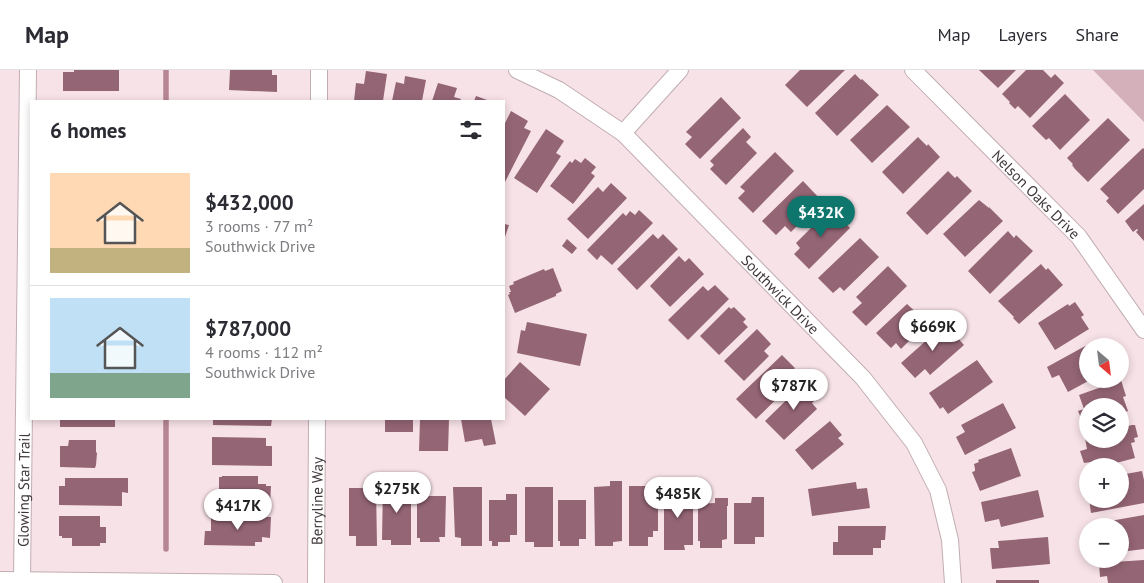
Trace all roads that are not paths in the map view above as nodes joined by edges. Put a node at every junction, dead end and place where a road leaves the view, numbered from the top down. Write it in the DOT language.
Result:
graph roads {
  1 [pos="28,70"];
  2 [pos="319,70"];
  3 [pos="517,70"];
  4 [pos="680,70"];
  5 [pos="913,70"];
  6 [pos="319,100"];
  7 [pos="623,133"];
  8 [pos="1144,330"];
  9 [pos="317,420"];
  10 [pos="0,580"];
  11 [pos="22,580"];
  12 [pos="274,583"];
  13 [pos="316,583"];
  14 [pos="953,583"];
  1 -- 11 [label="street, Glowing Star Trail"];
  2 -- 6 [label="street"];
  3 -- 7 [label="street, Southwick Drive"];
  4 -- 7 [label="street"];
  5 -- 8 [label="street, Nelson Oaks Drive"];
  7 -- 14 [label="street, Southwick Drive"];
  9 -- 13 [label="street, Berryline Way"];
  10 -- 11 [label="street"];
  11 -- 12 [label="street"];
}
